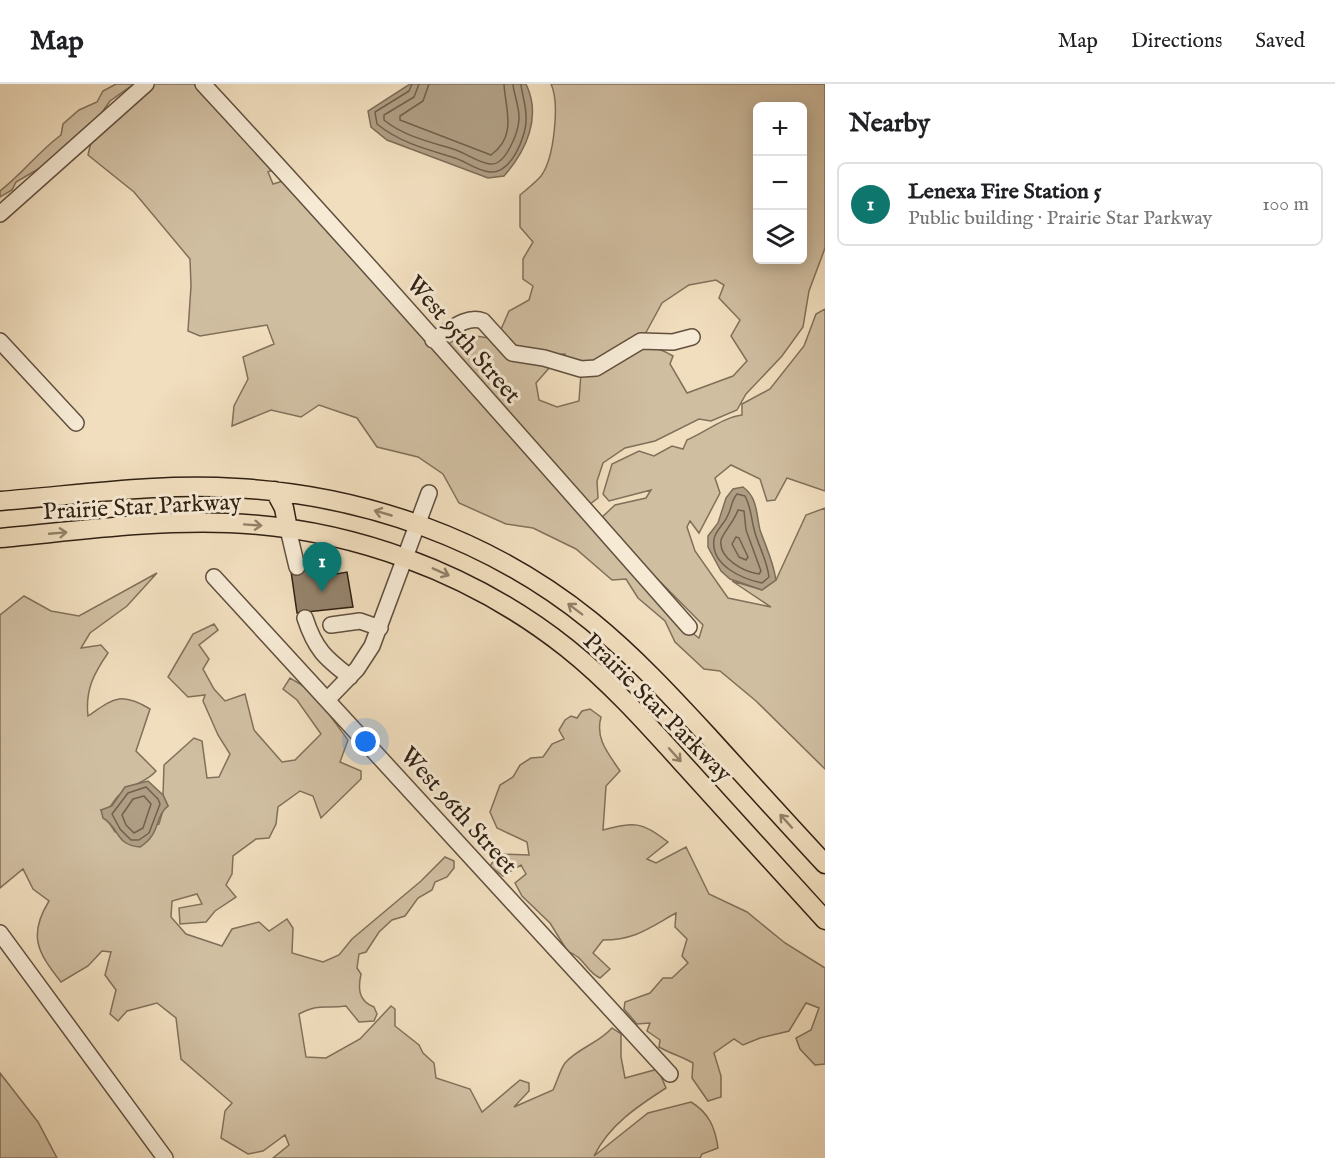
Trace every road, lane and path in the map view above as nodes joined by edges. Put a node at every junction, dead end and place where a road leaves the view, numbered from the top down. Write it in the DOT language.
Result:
graph roads {
  1 [pos="146,84"];
  2 [pos="203,84"];
  3 [pos="0,214"];
  4 [pos="692,337"];
  5 [pos="433,340"];
  6 [pos="0,341"];
  7 [pos="76,423"];
  8 [pos="275,491"];
  9 [pos="429,493"];
  10 [pos="0,501"];
  11 [pos="418,524"];
  12 [pos="288,529"];
  13 [pos="0,538"];
  14 [pos="406,558"];
  15 [pos="297,567"];
  16 [pos="214,577"];
  17 [pos="305,618"];
  18 [pos="331,625"];
  19 [pos="689,627"];
  20 [pos="380,628"];
  21 [pos="350,677"];
  22 [pos="327,700"];
  23 [pos="825,864"];
  24 [pos="825,920"];
  25 [pos="0,933"];
  26 [pos="670,1074"];
  27 [pos="165,1158"];
  1 -- 3 [label="street"];
  2 -- 5 [label="street, West 95th Street"];
  4 -- 5 [label="street"];
  5 -- 19 [label="street, West 95th Street"];
  6 -- 7 [label="street"];
  8 -- 10 [label="main road, Prairie Star Parkway"];
  11 -- 8 [label="main road, Prairie Star Parkway, one-way"];
  8 -- 12 [label="main road"];
  9 -- 11 [label="street"];
  11 -- 14 [label="street"];
  23 -- 11 [label="main road, Prairie Star Parkway, one-way"];
  13 -- 12 [label="main road, Prairie Star Parkway, one-way"];
  12 -- 14 [label="main road, Prairie Star Parkway"];
  12 -- 15 [label="street"];
  14 -- 20 [label="street"];
  14 -- 24 [label="main road, Prairie Star Parkway, one-way"];
  16 -- 22 [label="street, West 96th Street"];
  17 -- 21 [label="street"];
  18 -- 20 [label="street"];
  20 -- 21 [label="street"];
  21 -- 22 [label="street"];
  22 -- 26 [label="street, West 96th Street"];
  25 -- 27 [label="street"];
}
